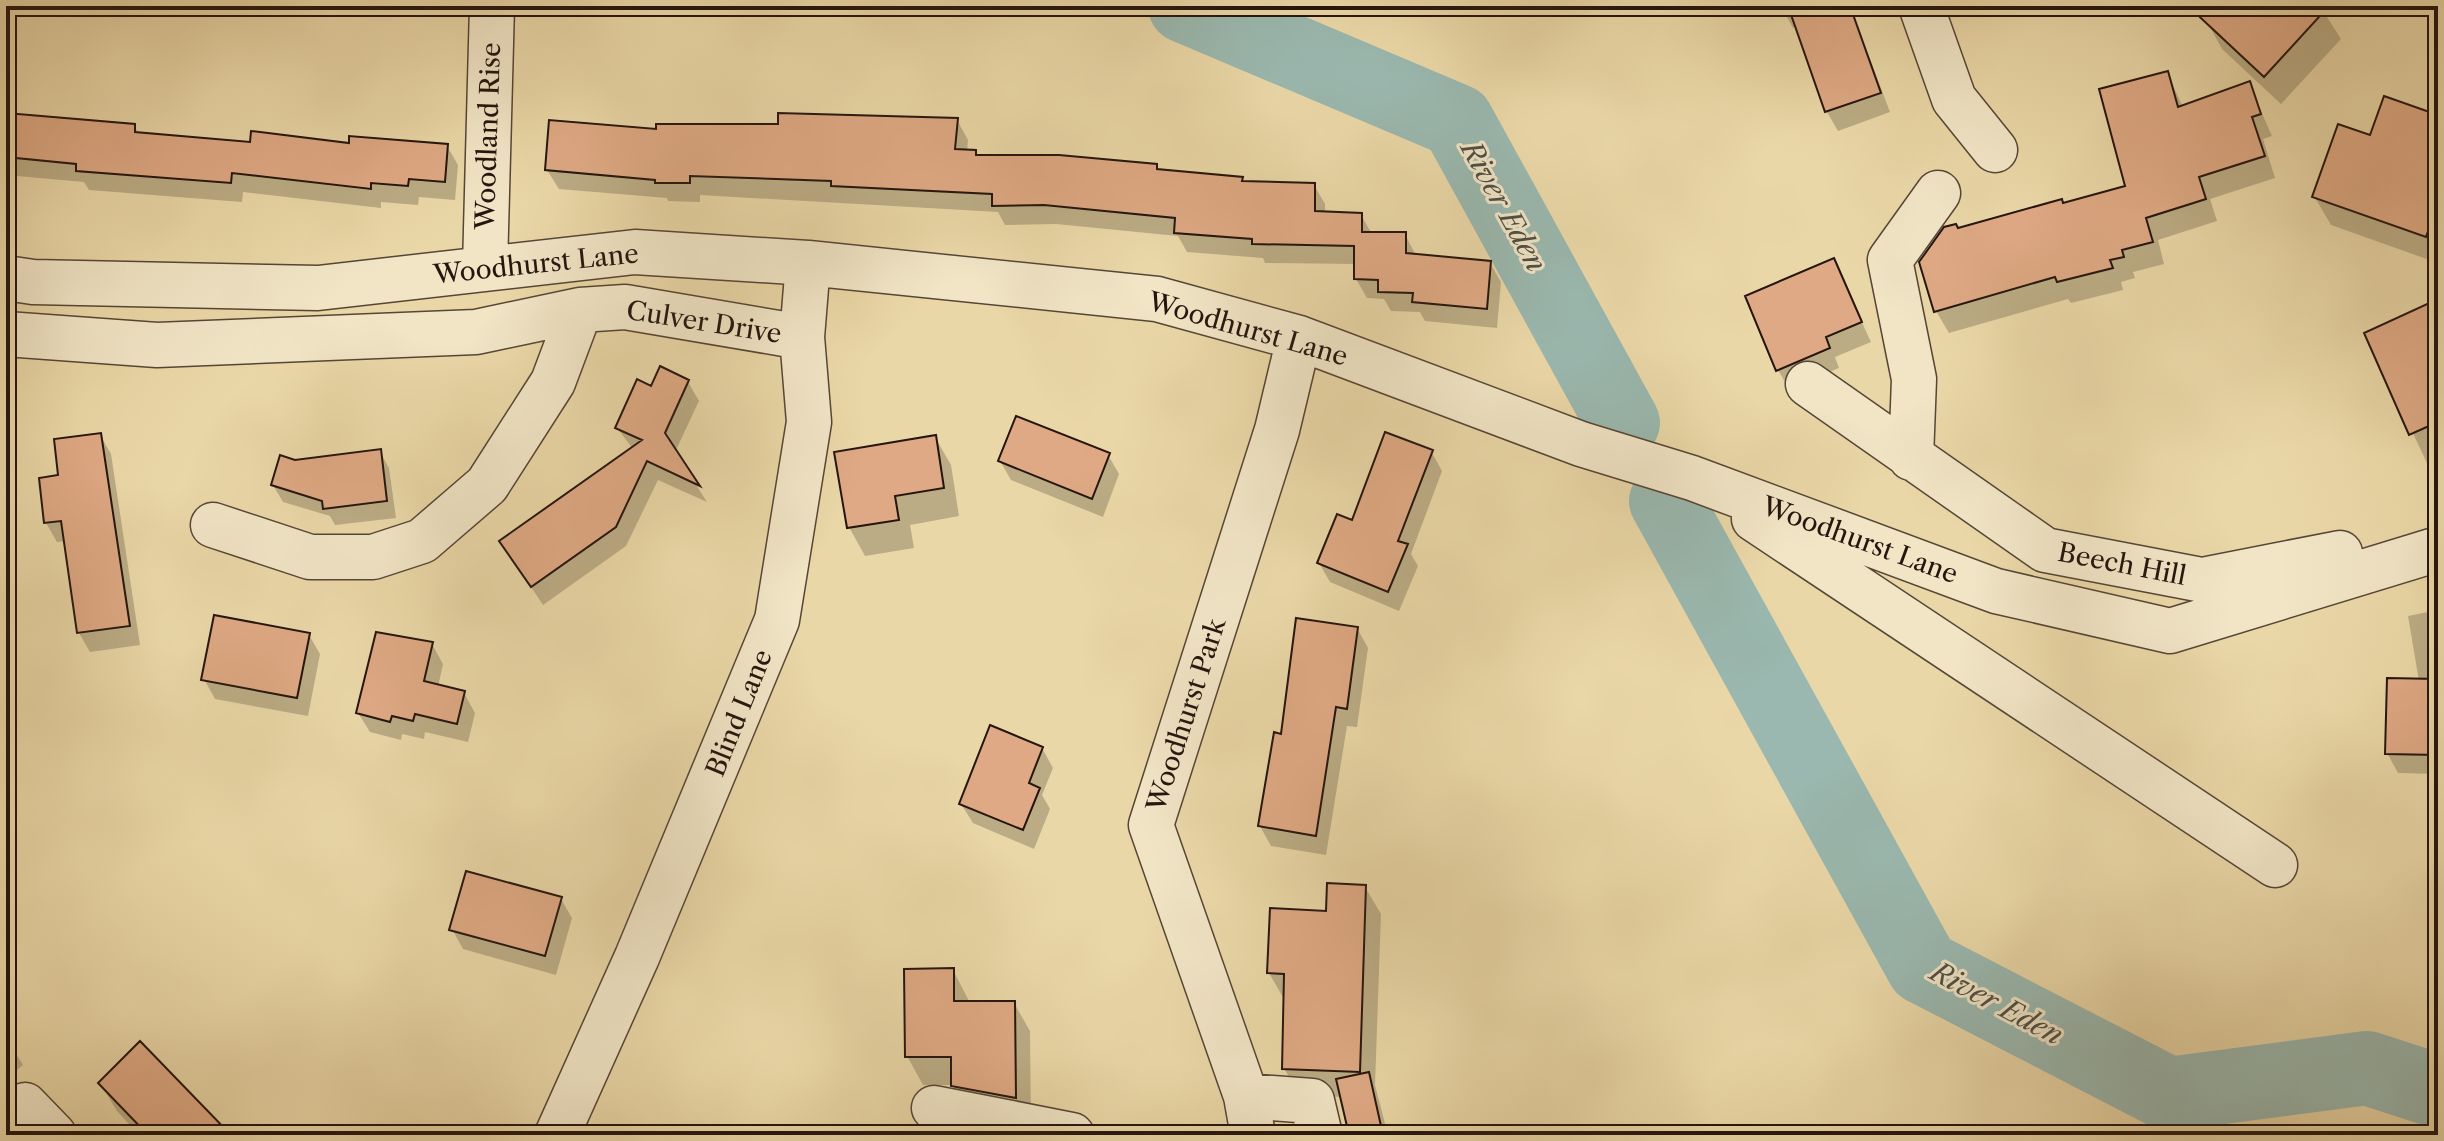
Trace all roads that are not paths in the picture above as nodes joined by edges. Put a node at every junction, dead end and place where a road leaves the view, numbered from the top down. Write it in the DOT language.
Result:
graph roads {
  1 [pos="492,6"];
  2 [pos="1921,6"];
  3 [pos="1995,150"];
  4 [pos="1938,193"];
  5 [pos="808,263"];
  6 [pos="485,267"];
  7 [pos="6,278"];
  8 [pos="580,310"];
  9 [pos="6,334"];
  10 [pos="802,337"];
  11 [pos="1299,338"];
  12 [pos="1808,384"];
  13 [pos="1911,458"];
  14 [pos="1692,478"];
  15 [pos="213,525"];
  16 [pos="2438,540"];
  17 [pos="2275,865"];
  18 [pos="934,1108"];
  19 [pos="1250,1116"];
  20 [pos="557,1135"];
  21 [pos="1072,1135"];
  22 [pos="1320,1135"];
  1 -- 6 [label="street, Woodland Rise"];
  2 -- 3 [label="street"];
  4 -- 13 [label="street"];
  5 -- 6 [label="street, Woodhurst Lane"];
  5 -- 10 [label="street, Blind Lane"];
  5 -- 11 [label="street, Woodhurst Lane"];
  6 -- 7 [label="street, Woodhurst Lane"];
  8 -- 9 [label="street, Woodhurst Lane"];
  8 -- 10 [label="street, Culver Drive"];
  8 -- 15 [label="street"];
  10 -- 20 [label="street, Blind Lane"];
  11 -- 14 [label="street, Woodhurst Lane"];
  11 -- 19 [label="street, Woodhurst Park"];
  12 -- 13 [label="street, Beech Hill"];
  13 -- 16 [label="street, Beech Hill"];
  14 -- 16 [label="street, Woodhurst Lane"];
  14 -- 17 [label="street"];
  18 -- 21 [label="street"];
  19 -- 22 [label="street"];
}
